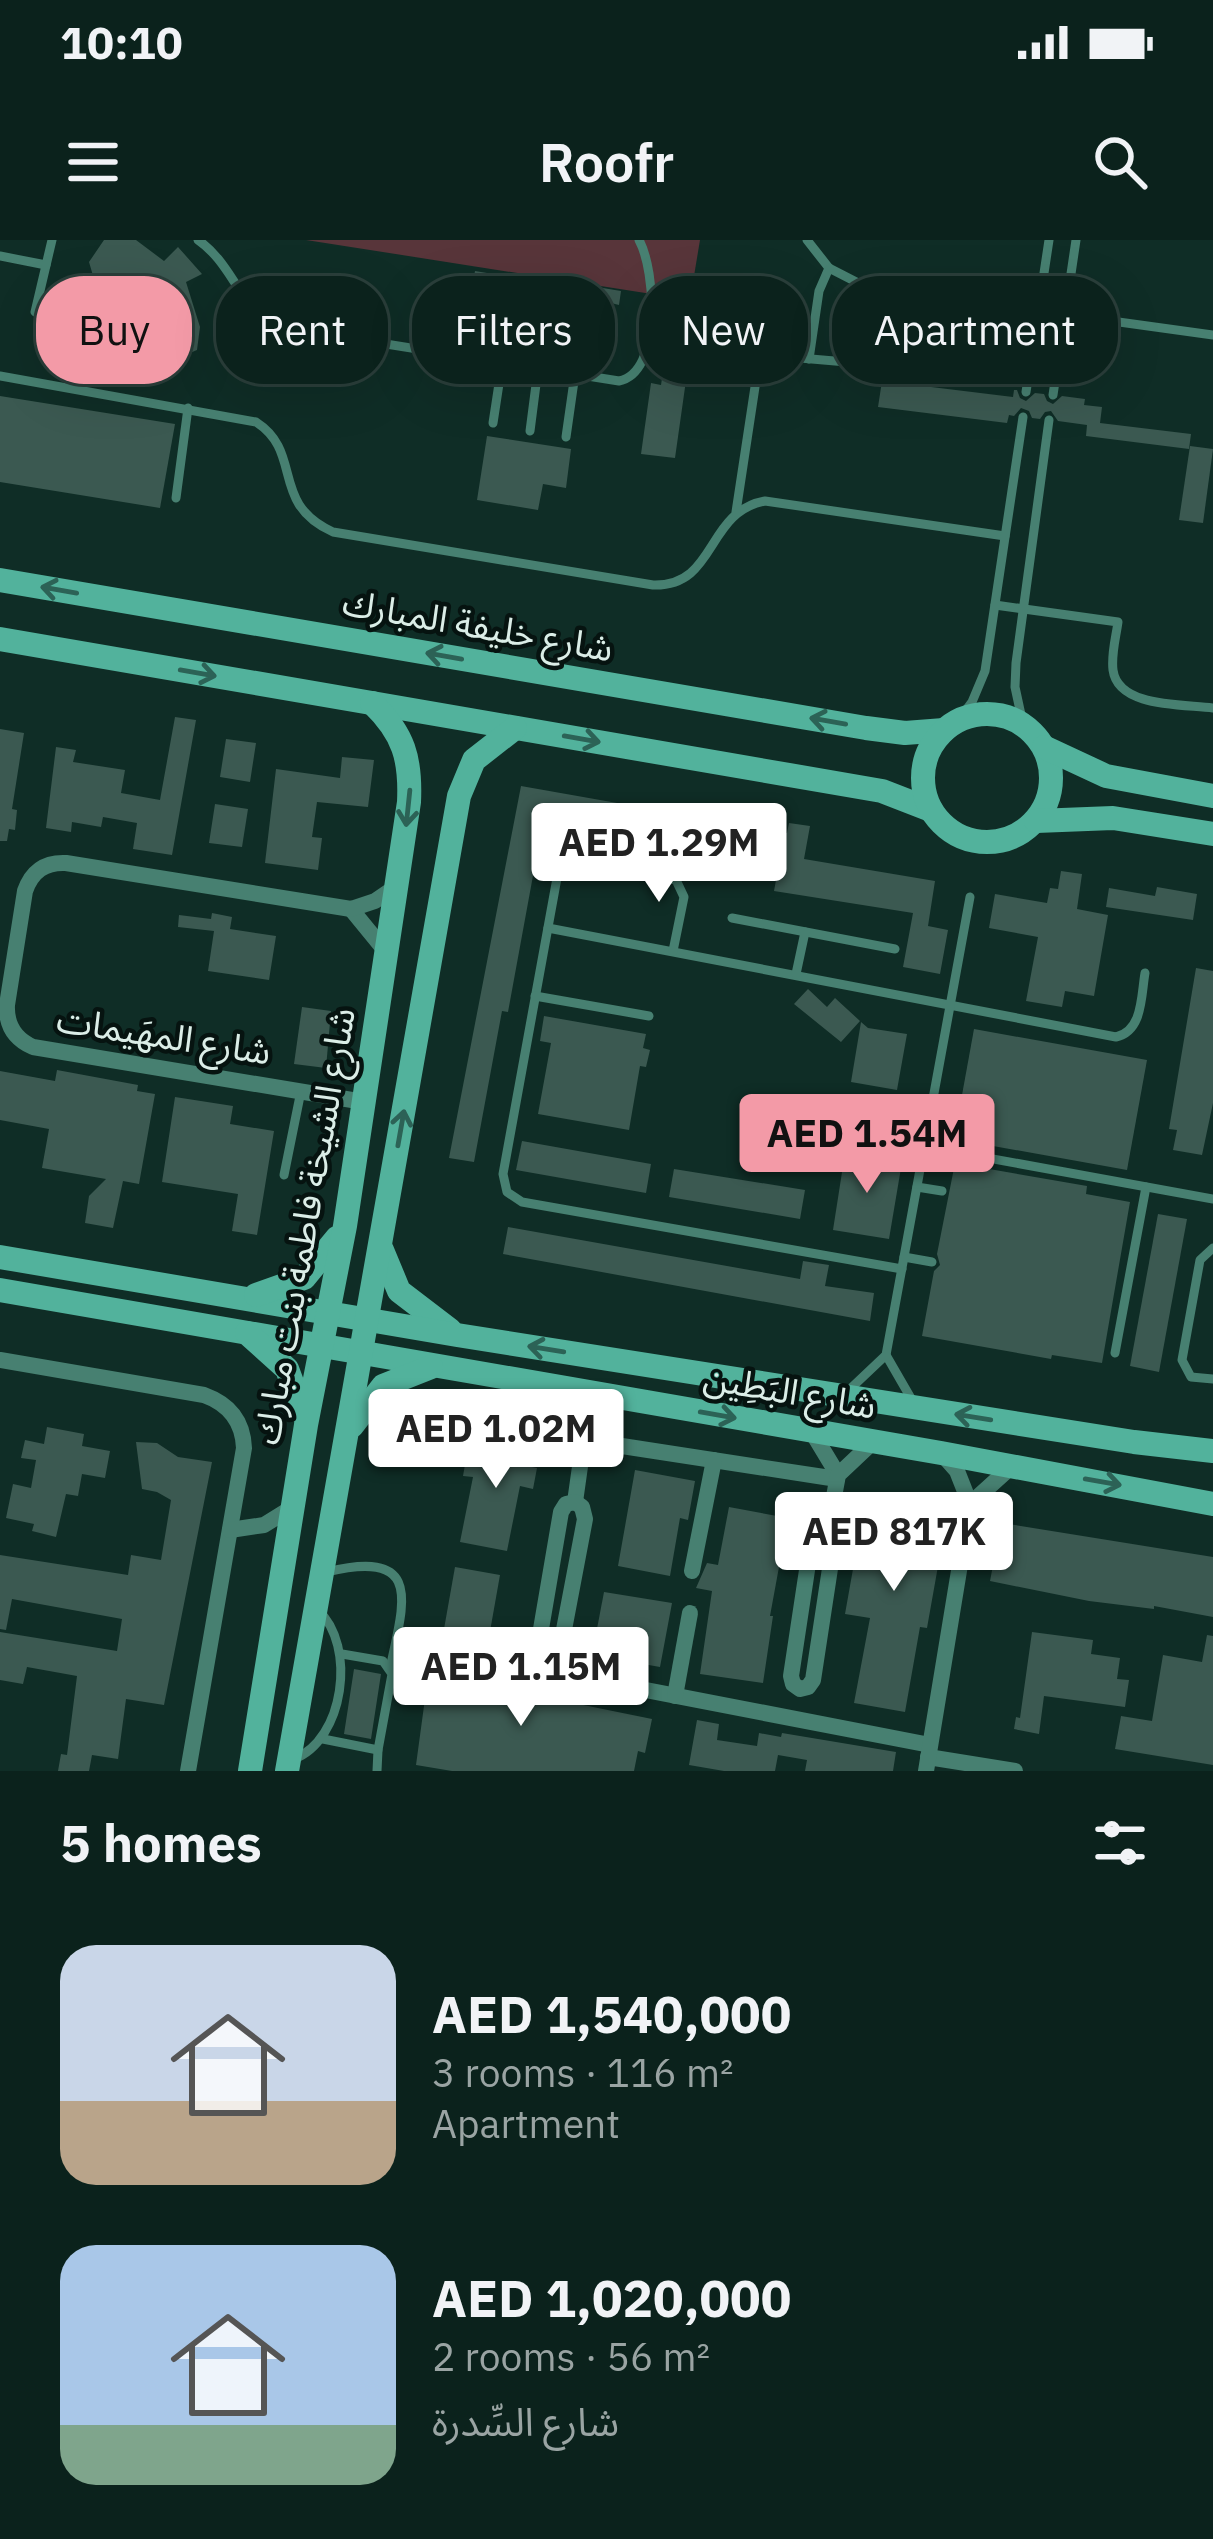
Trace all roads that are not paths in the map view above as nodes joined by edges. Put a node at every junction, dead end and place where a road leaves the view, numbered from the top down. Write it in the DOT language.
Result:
graph roads {
  1 [pos="52,240"];
  2 [pos="198,240"];
  3 [pos="639,240"];
  4 [pos="806,240"];
  5 [pos="1049,240"];
  6 [pos="1076,240"];
  7 [pos="0,256"];
  8 [pos="46,265"];
  9 [pos="829,268"];
  10 [pos="652,276"];
  11 [pos="845,276"];
  12 [pos="1043,276"];
  13 [pos="1070,276"];
  14 [pos="35,313"];
  15 [pos="1118,322"];
  16 [pos="1213,334"];
  17 [pos="412,349"];
  18 [pos="809,358"];
  19 [pos="832,360"];
  20 [pos="0,376"];
  21 [pos="499,384"];
  22 [pos="536,384"];
  23 [pos="574,384"];
  24 [pos="755,384"];
  25 [pos="1027,384"];
  26 [pos="1054,384"];
  27 [pos="1026,392"];
  28 [pos="1053,395"];
  29 [pos="188,408"];
  30 [pos="1023,417"];
  31 [pos="1049,420"];
  32 [pos="493,423"];
  33 [pos="530,431"];
  34 [pos="566,437"];
  35 [pos="1016,457"];
  36 [pos="1042,461"];
  37 [pos="176,498"];
  38 [pos="736,512"];
  39 [pos="1005,536"];
  40 [pos="0,580"];
  41 [pos="995,604"];
  42 [pos="1023,608"];
  43 [pos="0,639"];
  44 [pos="373,703"];
  45 [pos="1213,708"];
  46 [pos="1023,724"];
  47 [pos="951,725"];
  48 [pos="515,728"];
  49 [pos="1044,747"];
  50 [pos="1213,796"];
  51 [pos="931,810"];
  52 [pos="1036,821"];
  53 [pos="1213,834"];
  54 [pos="397,886"];
  55 [pos="970,897"];
  56 [pos="351,909"];
  57 [pos="732,918"];
  58 [pos="548,928"];
  59 [pos="805,932"];
  60 [pos="895,949"];
  61 [pos="673,951"];
  62 [pos="387,952"];
  63 [pos="1144,973"];
  64 [pos="796,974"];
  65 [pos="535,996"];
  66 [pos="950,1003"];
  67 [pos="649,1016"];
  68 [pos="301,1091"];
  69 [pos="364,1102"];
  70 [pos="838,1131"];
  71 [pos="924,1147"];
  72 [pos="284,1175"];
  73 [pos="917,1187"];
  74 [pos="1146,1187"];
  75 [pos="942,1191"];
  76 [pos="1213,1199"];
  77 [pos="345,1226"];
  78 [pos="380,1243"];
  79 [pos="1213,1248"];
  80 [pos="0,1257"];
  81 [pos="932,1262"];
  82 [pos="903,1263"];
  83 [pos="2,1293"];
  84 [pos="244,1298"];
  85 [pos="327,1312"];
  86 [pos="367,1318"];
  87 [pos="245,1331"];
  88 [pos="457,1335"];
  89 [pos="321,1345"];
  90 [pos="361,1352"];
  91 [pos="1114,1352"];
  92 [pos="886,1355"];
  93 [pos="0,1360"];
  94 [pos="438,1366"];
  95 [pos="1213,1379"];
  96 [pos="560,1387"];
  97 [pos="841,1396"];
  98 [pos="619,1397"];
  99 [pos="920,1408"];
  100 [pos="306,1425"];
  101 [pos="585,1432"];
  102 [pos="812,1432"];
  103 [pos="344,1438"];
  104 [pos="873,1442"];
  105 [pos="1134,1442"];
  106 [pos="1213,1451"];
  107 [pos="941,1453"];
  108 [pos="714,1460"];
  109 [pos="1012,1466"];
  110 [pos="1213,1468"];
  111 [pos="837,1477"];
  112 [pos="970,1504"];
  113 [pos="1213,1504"];
  114 [pos="293,1507"];
  115 [pos="230,1530"];
  116 [pos="692,1571"];
  117 [pos="321,1574"];
  118 [pos="316,1609"];
  119 [pos="690,1613"];
  120 [pos="439,1650"];
  121 [pos="342,1654"];
  122 [pos="390,1669"];
  123 [pos="546,1671"];
  124 [pos="675,1696"];
  125 [pos="796,1719"];
  126 [pos="323,1739"];
  127 [pos="377,1750"];
  128 [pos="928,1757"];
  129 [pos="288,1766"];
  130 [pos="188,1771"];
  131 [pos="250,1771"];
  132 [pos="377,1771"];
  133 [pos="1015,1771"];
  1 -- 8 [label="lane"];
  2 -- 17 [label="lane"];
  3 -- 10 [label="lane"];
  4 -- 9 [label="lane"];
  5 -- 12 [label="lane"];
  6 -- 13 [label="lane"];
  7 -- 8 [label="lane"];
  8 -- 14 [label="lane"];
  9 -- 11 [label="lane"];
  9 -- 18 [label="lane"];
  15 -- 16 [label="lane"];
  18 -- 19 [label="lane"];
  20 -- 29 [label="lane"];
  21 -- 32 [label="lane"];
  22 -- 33 [label="lane"];
  23 -- 34 [label="lane"];
  24 -- 38 [label="lane"];
  25 -- 27 [label="lane"];
  26 -- 28 [label="lane"];
  29 -- 37 [label="lane"];
  29 -- 38 [label="lane"];
  30 -- 35 [label="lane"];
  31 -- 36 [label="lane"];
  35 -- 36 [label="lane"];
  35 -- 39 [label="lane"];
  36 -- 42 [label="lane"];
  38 -- 39 [label="lane"];
  39 -- 41 [label="lane"];
  47 -- 40 [label="main road, شارع خليفة المبارك, one-way"];
  41 -- 42 [label="lane"];
  41 -- 47 [label="lane"];
  42 -- 45 [label="lane"];
  42 -- 46 [label="lane"];
  43 -- 44 [label="main road, one-way"];
  44 -- 48 [label="main road"];
  44 -- 54 [label="main road, شارع الشيخة فاطمة بنت مبارك, one-way"];
  46 -- 47 [label="main road"];
  46 -- 49 [label="main road"];
  47 -- 51 [label="main road"];
  48 -- 51 [label="main road, one-way"];
  78 -- 48 [label="main road, one-way"];
  49 -- 50 [label="main road"];
  49 -- 52 [label="main road"];
  51 -- 52 [label="main road"];
  52 -- 53 [label="main road"];
  54 -- 56 [label="street"];
  54 -- 62 [label="main road, شارع الشيخة فاطمة بنت مبارك"];
  55 -- 66 [label="lane"];
  56 -- 62 [label="street"];
  56 -- 68 [label="street, شارع المهَيمات"];
  57 -- 59 [label="lane"];
  58 -- 61 [label="lane"];
  58 -- 61 [label="lane"];
  58 -- 65 [label="lane"];
  59 -- 60 [label="lane"];
  59 -- 64 [label="lane"];
  61 -- 64 [label="lane"];
  62 -- 69 [label="main road, شارع الشيخة فاطمة بنت مبارك"];
  63 -- 66 [label="lane"];
  64 -- 66 [label="lane"];
  65 -- 67 [label="lane"];
  65 -- 82 [label="lane"];
  66 -- 71 [label="lane"];
  68 -- 69 [label="street, شارع المهَيمات"];
  68 -- 72 [label="lane"];
  69 -- 77 [label="main road, شارع الشيخة فاطمة بنت مبارك"];
  70 -- 71 [label="lane"];
  71 -- 73 [label="lane"];
  71 -- 74 [label="lane"];
  73 -- 75 [label="lane"];
  73 -- 82 [label="lane"];
  74 -- 76 [label="lane"];
  74 -- 91 [label="lane"];
  77 -- 84 [label="main road"];
  77 -- 85 [label="main road, شارع الشيخة فاطمة بنت مبارك"];
  78 -- 86 [label="main road"];
  78 -- 88 [label="main road"];
  79 -- 95 [label="lane"];
  80 -- 84 [label="main road, شارع البَطِين"];
  81 -- 82 [label="lane"];
  82 -- 92 [label="lane"];
  83 -- 87 [label="main road, شارع البَطِين"];
  84 -- 85 [label="main road, شارع البَطِين"];
  85 -- 86 [label="main road, شارع البَطِين"];
  85 -- 89 [label="main road, شارع الشيخة فاطمة بنت مبارك"];
  86 -- 88 [label="main road, شارع البَطِين"];
  86 -- 90 [label="main road"];
  87 -- 89 [label="main road, شارع البَطِين"];
  87 -- 100 [label="main road"];
  97 -- 88 [label="main road, شارع البَطِين, one-way"];
  89 -- 90 [label="main road, شارع البَطِين"];
  89 -- 100 [label="main road, شارع الشيخة فاطمة بنت مبارك"];
  90 -- 94 [label="main road, شارع البَطِين"];
  90 -- 103 [label="main road"];
  92 -- 97 [label="lane"];
  92 -- 99 [label="lane"];
  93 -- 115 [label="street"];
  94 -- 96 [label="main road, شارع البَطِين"];
  94 -- 103 [label="main road"];
  96 -- 98 [label="main road, شارع البَطِين"];
  96 -- 101 [label="street"];
  97 -- 99 [label="main road, شارع البَطِين"];
  98 -- 101 [label="street"];
  98 -- 102 [label="main road, شارع البَطِين, one-way"];
  105 -- 99 [label="main road, شارع البَطِين, one-way"];
  100 -- 114 [label="main road, شارع الشيخة فاطمة بنت مبارك"];
  101 -- 108 [label="street"];
  101 -- 123 [label="street"];
  102 -- 104 [label="main road, شارع البَطِين"];
  102 -- 111 [label="street"];
  103 -- 117 [label="main road"];
  104 -- 107 [label="main road, شارع البَطِين"];
  104 -- 111 [label="street"];
  105 -- 106 [label="main road, شارع البَطِين"];
  105 -- 110 [label="main road, شارع البَطِين"];
  107 -- 109 [label="main road, شارع البَطِين"];
  107 -- 112 [label="street"];
  108 -- 111 [label="street"];
  108 -- 116 [label="street"];
  109 -- 112 [label="street"];
  109 -- 113 [label="main road, شارع البَطِين, one-way"];
  111 -- 125 [label="street"];
  112 -- 128 [label="street"];
  114 -- 115 [label="street"];
  114 -- 131 [label="main road, شارع الشيخة فاطمة بنت مبارك"];
  115 -- 130 [label="street"];
  117 -- 118 [label="main road"];
  117 -- 122 [label="lane"];
  118 -- 121 [label="lane"];
  118 -- 129 [label="main road"];
  119 -- 124 [label="street"];
  120 -- 123 [label="street"];
  121 -- 122 [label="lane"];
  121 -- 126 [label="lane"];
  122 -- 127 [label="lane"];
  123 -- 124 [label="street"];
  124 -- 125 [label="street"];
  125 -- 128 [label="street"];
  126 -- 127 [label="lane"];
  126 -- 129 [label="lane"];
  127 -- 132 [label="lane"];
  128 -- 133 [label="street"];
}
